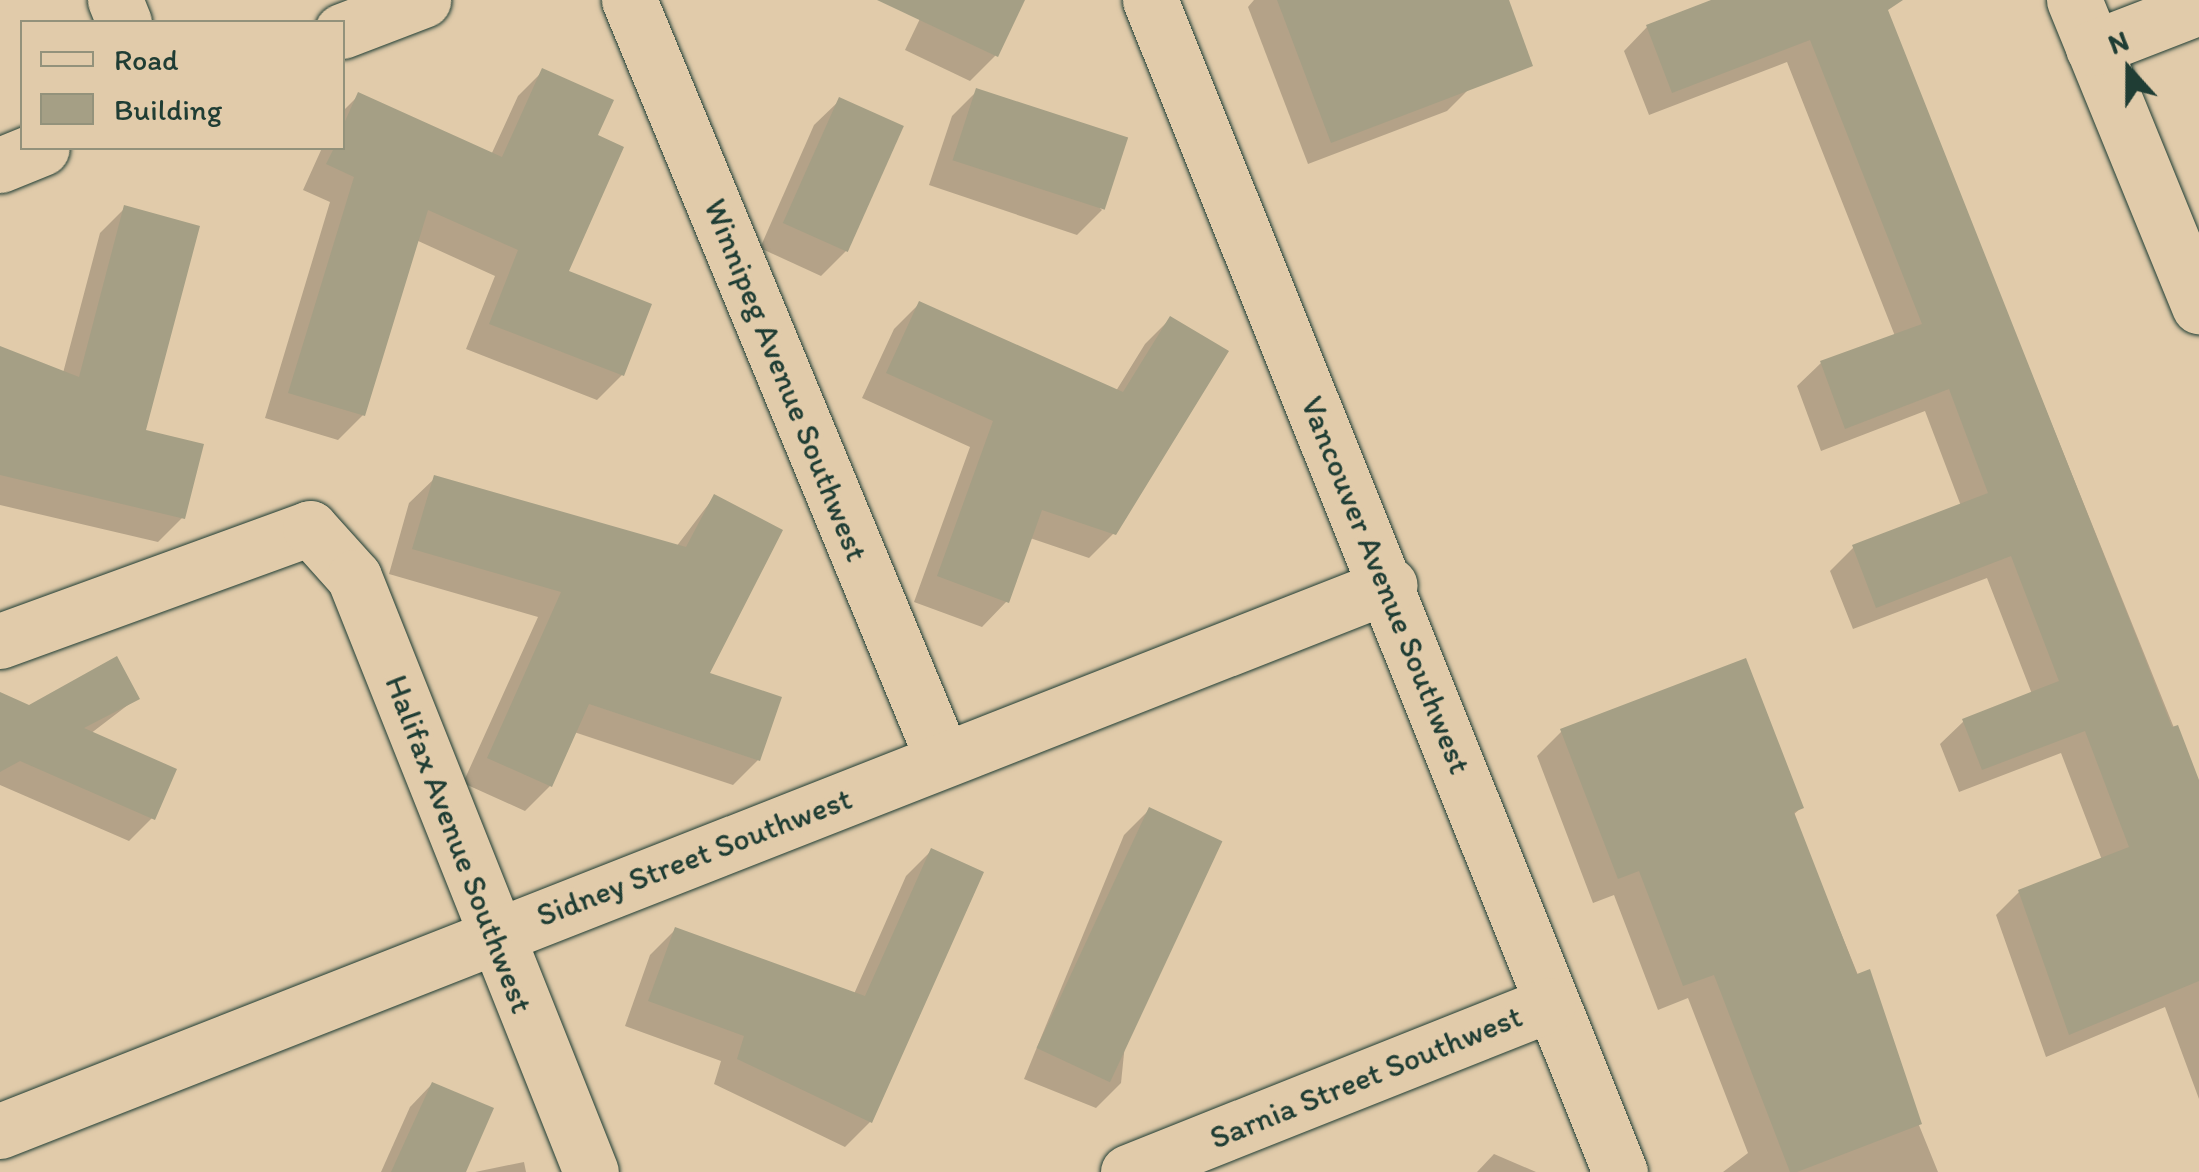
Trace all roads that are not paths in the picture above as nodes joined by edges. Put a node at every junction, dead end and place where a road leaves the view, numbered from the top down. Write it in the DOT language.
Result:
graph roads {
  1 [pos="423,0"];
  2 [pos="629,0"];
  3 [pos="1150,0"];
  4 [pos="2199,7"];
  5 [pos="2084,24"];
  6 [pos="345,30"];
  7 [pos="37,150"];
  8 [pos="0,164"];
  9 [pos="2199,307"];
  10 [pos="1390,585"];
  11 [pos="0,641"];
  12 [pos="943,760"];
  13 [pos="492,935"];
  14 [pos="1548,1005"];
  15 [pos="0,1131"];
  16 [pos="591,1172"];
  17 [pos="1128,1172"];
  18 [pos="1620,1172"];
  1 -- 6 [label="street"];
  2 -- 12 [label="street, Winnipeg Avenue Southwest"];
  3 -- 10 [label="street, Vancouver Avenue Southwest"];
  4 -- 5 [label="street"];
  5 -- 9 [label="street"];
  7 -- 8 [label="street"];
  10 -- 12 [label="street, Sidney Street Southwest"];
  10 -- 14 [label="street, Vancouver Avenue Southwest"];
  11 -- 13 [label="street, Halifax Avenue Southwest"];
  12 -- 13 [label="street, Sidney Street Southwest"];
  13 -- 15 [label="street, Sidney Street Southwest"];
  13 -- 16 [label="street, Halifax Avenue Southwest"];
  14 -- 17 [label="street, Sarnia Street Southwest"];
  14 -- 18 [label="street, Vancouver Avenue Southwest"];
}
